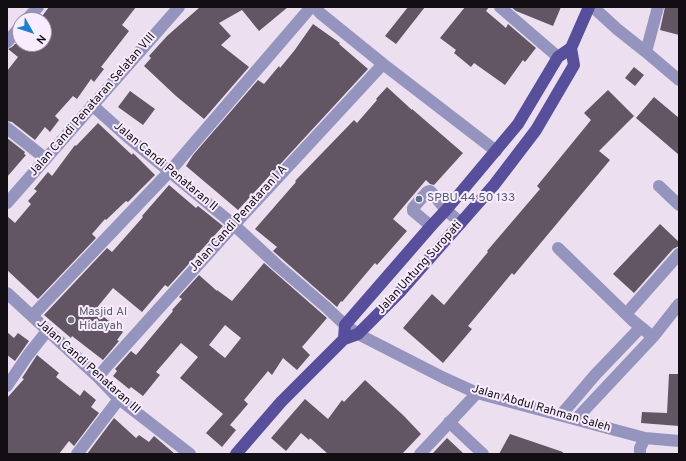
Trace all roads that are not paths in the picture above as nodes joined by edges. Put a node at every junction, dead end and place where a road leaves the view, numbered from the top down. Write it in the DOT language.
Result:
graph roads {
  1 [pos="177,7"];
  2 [pos="311,7"];
  3 [pos="315,7"];
  4 [pos="500,7"];
  5 [pos="589,7"];
  6 [pos="593,7"];
  7 [pos="658,7"];
  8 [pos="571,48"];
  9 [pos="646,52"];
  10 [pos="558,57"];
  11 [pos="383,64"];
  12 [pos="679,80"];
  13 [pos="92,105"];
  14 [pos="7,128"];
  15 [pos="496,152"];
  16 [pos="46,159"];
  17 [pos="170,171"];
  18 [pos="659,186"];
  19 [pos="7,203"];
  20 [pos="679,205"];
  21 [pos="446,210"];
  22 [pos="461,223"];
  23 [pos="234,225"];
  24 [pos="430,226"];
  25 [pos="558,248"];
  26 [pos="679,254"];
  27 [pos="7,292"];
  28 [pos="679,304"];
  29 [pos="626,314"];
  30 [pos="32,316"];
  31 [pos="345,325"];
  32 [pos="641,327"];
  33 [pos="47,331"];
  34 [pos="358,334"];
  35 [pos="653,337"];
  36 [pos="344,339"];
  37 [pos="98,377"];
  38 [pos="7,386"];
  39 [pos="477,393"];
  40 [pos="119,399"];
  41 [pos="562,415"];
  42 [pos="576,419"];
  43 [pos="449,422"];
  44 [pos="645,438"];
  45 [pos="679,441"];
  46 [pos="77,454"];
  47 [pos="190,454"];
  48 [pos="236,454"];
  49 [pos="420,454"];
  50 [pos="483,454"];
  51 [pos="640,454"];
  1 -- 13 [label="street, Jalan Candi Penataran Selatan VIII"];
  2 -- 17 [label="street"];
  3 -- 11 [label="street"];
  4 -- 10 [label="street"];
  5 -- 8 [label="main road, Jalan Untung Suropati"];
  6 -- 9 [label="street"];
  7 -- 9 [label="street"];
  8 -- 10 [label="main road, Jalan Untung Suropati"];
  8 -- 22 [label="main road, Jalan Untung Suropati"];
  9 -- 12 [label="street"];
  10 -- 15 [label="main road, Jalan Untung Suropati"];
  11 -- 15 [label="street"];
  11 -- 23 [label="street, Jalan Candi Penataran I A"];
  13 -- 16 [label="street, Jalan Candi Penataran Selatan VIII"];
  13 -- 17 [label="street, Jalan Candi Penataran II"];
  14 -- 16 [label="street"];
  15 -- 21 [label="main road, Jalan Untung Suropati"];
  16 -- 19 [label="street, Jalan Candi Penataran Selatan VIII"];
  17 -- 23 [label="street, Jalan Candi Penataran II"];
  17 -- 30 [label="street"];
  18 -- 20 [label="street"];
  21 -- 22 [label="street"];
  21 -- 24 [label="main road, Jalan Untung Suropati"];
  21 -- 24 [label="street"];
  22 -- 34 [label="main road, Jalan Untung Suropati"];
  23 -- 31 [label="street, Jalan Candi Penataran II"];
  23 -- 37 [label="street, Jalan Candi Penataran I A"];
  24 -- 31 [label="main road, Jalan Untung Suropati"];
  25 -- 29 [label="street"];
  26 -- 29 [label="street"];
  27 -- 30 [label="street, Jalan Candi Penataran III"];
  28 -- 35 [label="street"];
  29 -- 32 [label="street"];
  30 -- 33 [label="street, Jalan Candi Penataran III"];
  31 -- 34 [label="street, Jalan Abdul Rahman Saleh"];
  31 -- 36 [label="main road"];
  32 -- 35 [label="street"];
  32 -- 41 [label="street"];
  33 -- 37 [label="street, Jalan Candi Penataran III"];
  33 -- 38 [label="street"];
  34 -- 36 [label="main road, Jalan Untung Suropati"];
  34 -- 39 [label="street, Jalan Abdul Rahman Saleh"];
  35 -- 42 [label="street"];
  36 -- 48 [label="main road, Jalan Untung Suropati"];
  37 -- 40 [label="street, Jalan Candi Penataran III"];
  39 -- 41 [label="street, Jalan Abdul Rahman Saleh"];
  39 -- 43 [label="street"];
  40 -- 46 [label="street"];
  40 -- 47 [label="street, Jalan Candi Penataran III"];
  41 -- 42 [label="street, Jalan Abdul Rahman Saleh"];
  42 -- 44 [label="street, Jalan Abdul Rahman Saleh"];
  43 -- 49 [label="street"];
  43 -- 50 [label="street"];
  44 -- 45 [label="street, Jalan Abdul Rahman Saleh"];
  44 -- 51 [label="street"];
}
